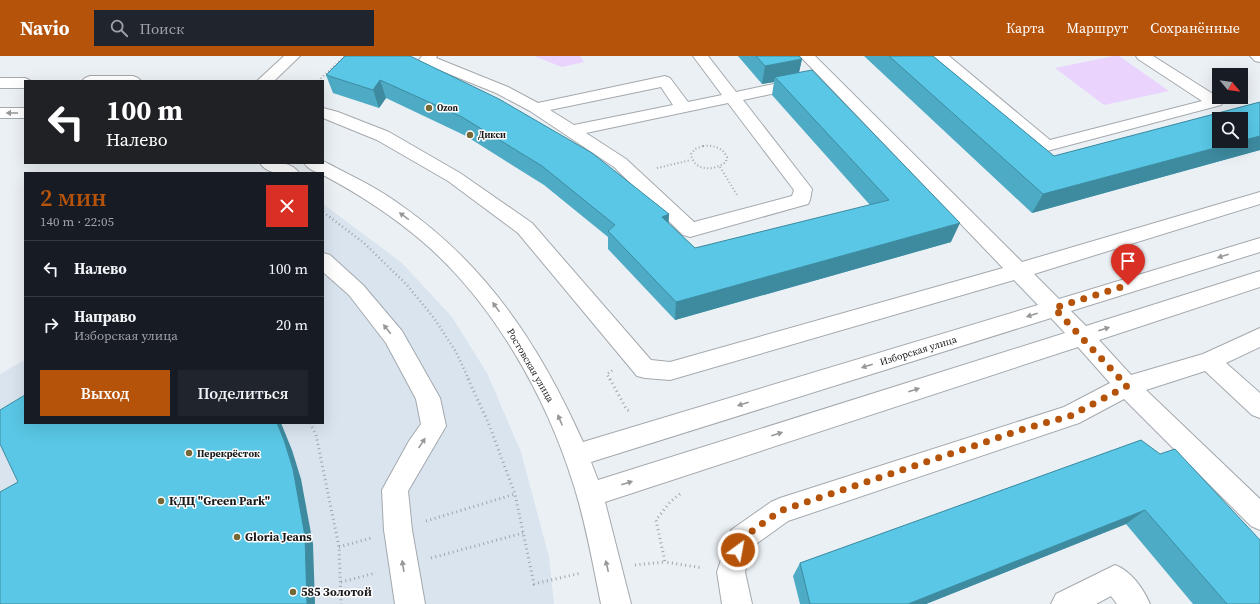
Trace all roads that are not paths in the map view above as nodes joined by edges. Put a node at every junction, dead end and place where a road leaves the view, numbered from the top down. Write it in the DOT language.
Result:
graph roads {
  1 [pos="294,56"];
  2 [pos="430,56"];
  3 [pos="700,56"];
  4 [pos="807,56"];
  5 [pos="940,56"];
  6 [pos="1143,56"];
  7 [pos="1257,56"];
  8 [pos="1260,58"];
  9 [pos="828,78"];
  10 [pos="267,80"];
  11 [pos="0,83"];
  12 [pos="24,83"];
  13 [pos="732,96"];
  14 [pos="683,107"];
  15 [pos="536,108"];
  16 [pos="0,113"];
  17 [pos="24,113"];
  18 [pos="324,113"];
  19 [pos="571,131"];
  20 [pos="271,164"];
  21 [pos="315,164"];
  22 [pos="288,172"];
  23 [pos="1260,198"];
  24 [pos="1260,245"];
  25 [pos="324,261"];
  26 [pos="1018,271"];
  27 [pos="1260,279"];
  28 [pos="1054,308"];
  29 [pos="1082,336"];
  30 [pos="1260,337"];
  31 [pos="1209,361"];
  32 [pos="1127,386"];
  33 [pos="1260,408"];
  34 [pos="576,455"];
  35 [pos="589,494"];
  36 [pos="1260,517"];
  37 [pos="410,604"];
  38 [pos="616,604"];
  39 [pos="737,604"];
  40 [pos="1066,604"];
  41 [pos="1135,604"];
  1 -- 10 [label="street"];
  2 -- 15 [label="street"];
  3 -- 13 [label="street"];
  4 -- 9 [label="street"];
  5 -- 6 [label="street"];
  7 -- 8 [label="street"];
  9 -- 13 [label="street"];
  9 -- 26 [label="street"];
  11 -- 12 [label="street"];
  13 -- 14 [label="street"];
  13 -- 19 [label="street"];
  14 -- 15 [label="street"];
  14 -- 19 [label="street"];
  15 -- 19 [label="street"];
  17 -- 16 [label="street, one-way"];
  18 -- 26 [label="street"];
  20 -- 22 [label="street"];
  34 -- 21 [label="street, Ростовская улица, one-way"];
  23 -- 26 [label="street"];
  24 -- 28 [label="street, Изборская улица, one-way"];
  37 -- 25 [label="street, one-way"];
  26 -- 28 [label="street"];
  29 -- 27 [label="street, one-way"];
  28 -- 29 [label="street"];
  28 -- 34 [label="street, Изборская улица, one-way"];
  29 -- 32 [label="street"];
  35 -- 29 [label="street, one-way"];
  30 -- 31 [label="street"];
  31 -- 32 [label="street"];
  31 -- 33 [label="street"];
  32 -- 36 [label="street"];
  32 -- 39 [label="street"];
  34 -- 35 [label="street, Ростовская улица"];
  38 -- 35 [label="street, Ростовская улица, one-way"];
  40 -- 41 [label="street"];
}
